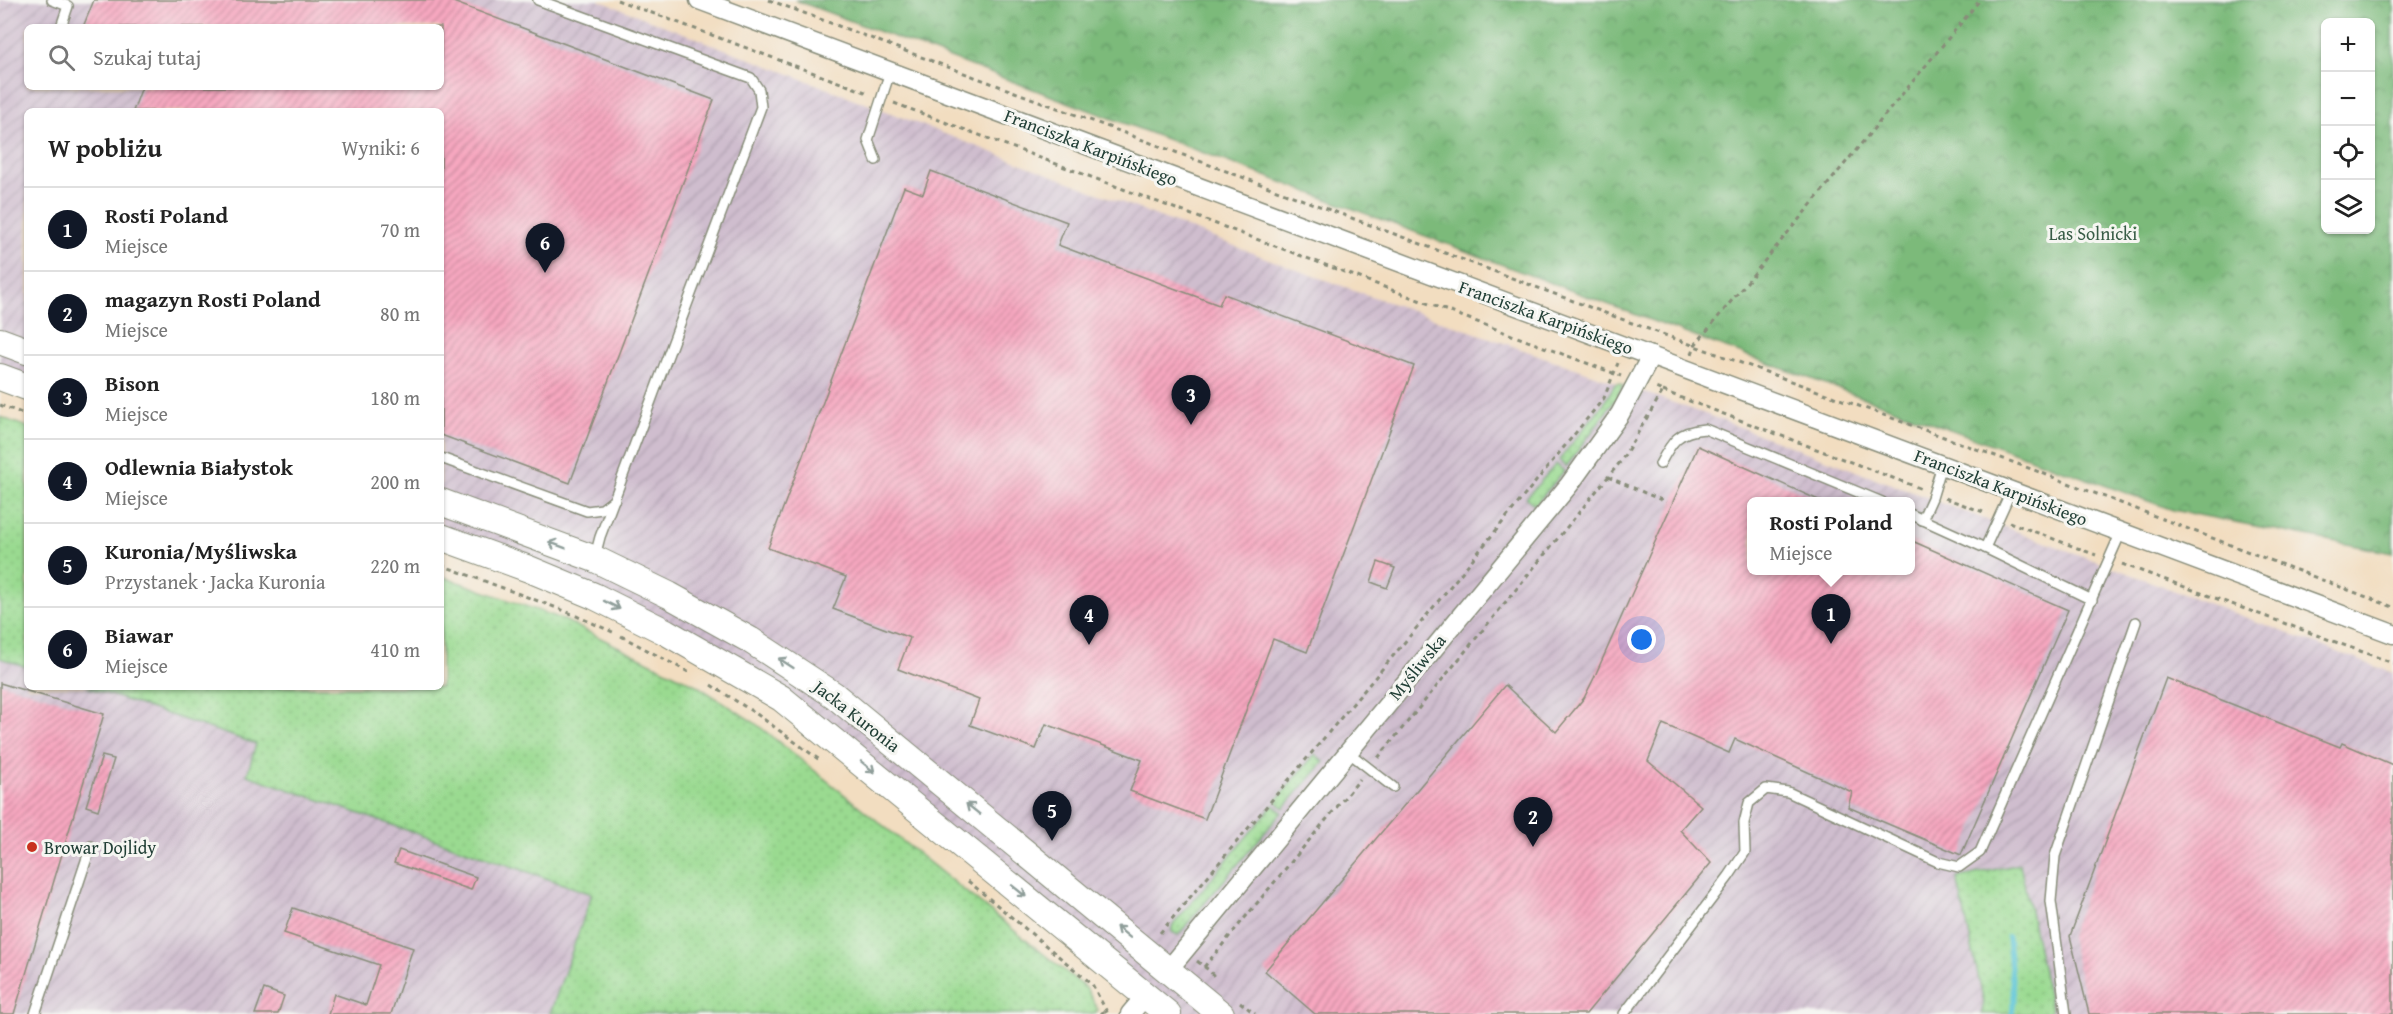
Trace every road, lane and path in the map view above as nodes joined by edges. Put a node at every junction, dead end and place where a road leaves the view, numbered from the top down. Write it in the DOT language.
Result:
graph roads {
  1 [pos="52,0"];
  2 [pos="538,0"];
  3 [pos="617,0"];
  4 [pos="699,0"];
  5 [pos="769,0"];
  6 [pos="1980,0"];
  7 [pos="62,24"];
  8 [pos="890,72"];
  9 [pos="882,98"];
  10 [pos="876,160"];
  11 [pos="1632,322"];
  12 [pos="0,341"];
  13 [pos="1695,345"];
  14 [pos="1625,347"];
  15 [pos="24,350"];
  16 [pos="1651,356"];
  17 [pos="1686,370"];
  18 [pos="1615,373"];
  19 [pos="0,377"];
  20 [pos="1638,382"];
  21 [pos="24,386"];
  22 [pos="1663,391"];
  23 [pos="0,405"];
  24 [pos="24,414"];
  25 [pos="444,459"];
  26 [pos="1660,464"];
  27 [pos="1942,465"];
  28 [pos="1608,477"];
  29 [pos="2011,491"];
  30 [pos="1933,493"];
  31 [pos="1872,497"];
  32 [pos="615,499"];
  33 [pos="1665,502"];
  34 [pos="444,503"];
  35 [pos="1915,516"];
  36 [pos="2000,518"];
  37 [pos="1922,520"];
  38 [pos="2121,532"];
  39 [pos="444,538"];
  40 [pos="1985,548"];
  41 [pos="594,559"];
  42 [pos="2110,560"];
  43 [pos="444,566"];
  44 [pos="2092,600"];
  45 [pos="2393,607"];
  46 [pos="2136,622"];
  47 [pos="2393,634"];
  48 [pos="2393,663"];
  49 [pos="693,675"];
  50 [pos="702,680"];
  51 [pos="1347,752"];
  52 [pos="827,766"];
  53 [pos="1369,768"];
  54 [pos="1393,787"];
  55 [pos="91,846"];
  56 [pos="960,875"];
  57 [pos="1160,933"];
  58 [pos="1204,967"];
  59 [pos="1169,969"];
  60 [pos="1138,1005"];
  61 [pos="1106,1009"];
  62 [pos="35,1014"];
  63 [pos="1101,1014"];
  64 [pos="1108,1014"];
  65 [pos="1168,1014"];
  66 [pos="1221,1014"];
  67 [pos="1624,1014"];
  68 [pos="2066,1014"];
  1 -- 7 [label="lane"];
  2 -- 32 [label="lane"];
  3 -- 9 [label="path"];
  4 -- 8 [label="street, Franciszka Karpińskiego"];
  5 -- 11 [label="path"];
  6 -- 13 [label="path"];
  8 -- 9 [label="lane"];
  8 -- 14 [label="street, Franciszka Karpińskiego"];
  9 -- 10 [label="lane"];
  9 -- 18 [label="path"];
  11 -- 13 [label="path"];
  11 -- 14 [label="path"];
  12 -- 15 [label="main road"];
  13 -- 17 [label="path"];
  13 -- 45 [label="path"];
  14 -- 16 [label="street, Franciszka Karpińskiego"];
  14 -- 18 [label="path"];
  16 -- 17 [label="street, Franciszka Karpińskiego"];
  16 -- 20 [label="street, Myśliwska"];
  17 -- 27 [label="street, Franciszka Karpińskiego"];
  18 -- 20 [label="path"];
  18 -- 57 [label="path"];
  19 -- 21 [label="main road"];
  20 -- 22 [label="path"];
  20 -- 51 [label="street, Myśliwska"];
  22 -- 28 [label="path"];
  22 -- 30 [label="path"];
  23 -- 24 [label="path"];
  25 -- 32 [label="lane"];
  26 -- 31 [label="lane"];
  27 -- 29 [label="street, Franciszka Karpińskiego"];
  27 -- 30 [label="lane"];
  28 -- 33 [label="path"];
  28 -- 53 [label="path"];
  29 -- 36 [label="lane"];
  29 -- 38 [label="street, Franciszka Karpińskiego"];
  30 -- 36 [label="path"];
  30 -- 37 [label="lane"];
  32 -- 41 [label="lane"];
  41 -- 34 [label="main road, Jacka Kuronia, one-way"];
  35 -- 37 [label="lane"];
  36 -- 40 [label="lane"];
  36 -- 42 [label="path"];
  37 -- 40 [label="lane"];
  38 -- 42 [label="lane"];
  38 -- 47 [label="street, Franciszka Karpińskiego"];
  39 -- 60 [label="main road, Jacka Kuronia, one-way"];
  40 -- 44 [label="lane"];
  59 -- 41 [label="main road, Jacka Kuronia, one-way"];
  42 -- 44 [label="lane"];
  42 -- 48 [label="path"];
  43 -- 49 [label="path"];
  44 -- 67 [label="lane"];
  46 -- 68 [label="lane"];
  50 -- 52 [label="path"];
  51 -- 53 [label="lane"];
  51 -- 59 [label="street, Myśliwska"];
  53 -- 54 [label="lane"];
  53 -- 58 [label="path"];
  55 -- 62 [label="lane"];
  56 -- 61 [label="path"];
  59 -- 60 [label="main road"];
  59 -- 66 [label="main road, Jacka Kuronia"];
  60 -- 65 [label="main road, Jacka Kuronia"];
  61 -- 63 [label="path"];
  61 -- 64 [label="path"];
}
